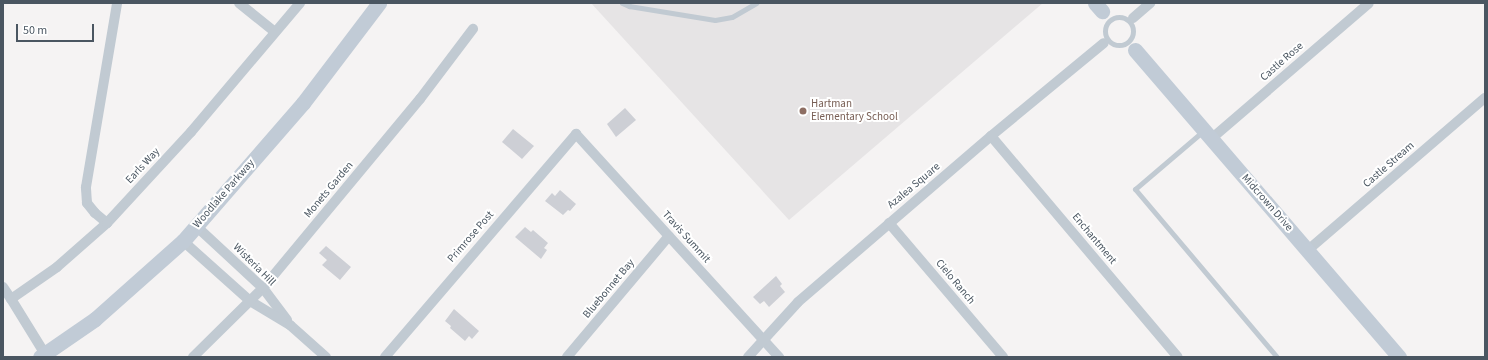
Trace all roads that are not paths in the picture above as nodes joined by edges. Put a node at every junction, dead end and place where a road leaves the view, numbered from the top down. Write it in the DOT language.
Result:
graph roads {
  1 [pos="117,3"];
  2 [pos="239,3"];
  3 [pos="300,3"];
  4 [pos="379,3"];
  5 [pos="622,3"];
  6 [pos="756,3"];
  7 [pos="1150,3"];
  8 [pos="1369,3"];
  9 [pos="1104,14"];
  10 [pos="1130,20"];
  11 [pos="473,28"];
  12 [pos="276,32"];
  13 [pos="1107,41"];
  14 [pos="1130,44"];
  15 [pos="1485,98"];
  16 [pos="576,134"];
  17 [pos="1207,135"];
  18 [pos="991,136"];
  19 [pos="107,223"];
  20 [pos="889,223"];
  21 [pos="196,226"];
  22 [pos="669,236"];
  23 [pos="183,241"];
  24 [pos="1308,250"];
  25 [pos="3,287"];
  26 [pos="263,288"];
  27 [pos="12,299"];
  28 [pos="250,301"];
  29 [pos="290,325"];
  30 [pos="763,339"];
  31 [pos="43,356"];
  32 [pos="193,357"];
  33 [pos="326,357"];
  34 [pos="384,357"];
  35 [pos="567,357"];
  36 [pos="748,357"];
  37 [pos="779,357"];
  38 [pos="1003,357"];
  39 [pos="1178,357"];
  40 [pos="1278,357"];
  41 [pos="1399,357"];
  1 -- 19 [label="street"];
  2 -- 12 [label="street"];
  3 -- 12 [label="street, Earls Way"];
  4 -- 21 [label="street, Woodlake Parkway"];
  5 -- 6 [label="lane"];
  7 -- 10 [label="street"];
  8 -- 17 [label="street, Castle Rose"];
  9 -- 10 [label="lane"];
  9 -- 13 [label="lane"];
  10 -- 14 [label="lane"];
  11 -- 26 [label="street, Monets Garden"];
  12 -- 19 [label="street, Earls Way"];
  13 -- 14 [label="lane"];
  13 -- 18 [label="street, Azalea Square"];
  14 -- 17 [label="street, Midcrown Drive"];
  15 -- 24 [label="street, Castle Stream"];
  16 -- 22 [label="street, Travis Summit"];
  16 -- 34 [label="street, Primrose Post"];
  17 -- 24 [label="street, Midcrown Drive"];
  17 -- 40 [label="lane"];
  18 -- 20 [label="street, Azalea Square"];
  18 -- 39 [label="street, Enchantment"];
  19 -- 27 [label="street, Earls Way"];
  20 -- 30 [label="street, Azalea Square"];
  20 -- 38 [label="street, Cielo Ranch"];
  21 -- 23 [label="street, Woodlake Parkway"];
  21 -- 26 [label="street, Wisteria Hill"];
  22 -- 30 [label="street, Travis Summit"];
  22 -- 35 [label="street, Bluebonnet Bay"];
  23 -- 28 [label="street, Wisteria Hill"];
  23 -- 31 [label="street, Woodlake Parkway"];
  24 -- 41 [label="street, Midcrown Drive"];
  25 -- 27 [label="street"];
  26 -- 28 [label="street, Monets Garden"];
  26 -- 29 [label="street, Wisteria Hill"];
  27 -- 31 [label="street"];
  28 -- 29 [label="street, Wisteria Hill"];
  28 -- 32 [label="street, Monets Garden"];
  29 -- 33 [label="street, Wisteria Hill"];
  30 -- 36 [label="street, Azalea Square"];
  30 -- 37 [label="street, Travis Summit"];
}
